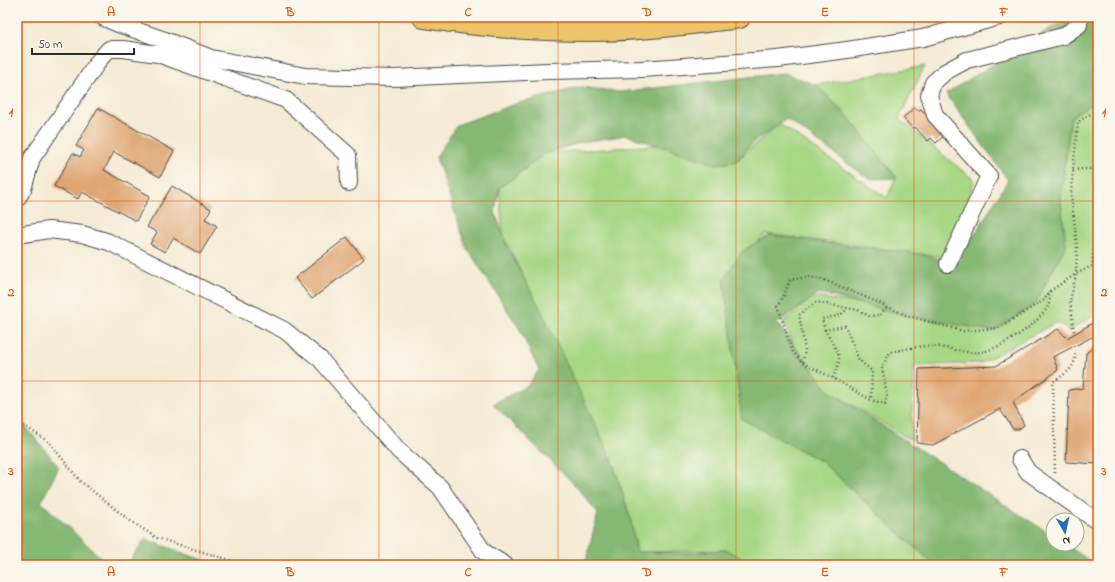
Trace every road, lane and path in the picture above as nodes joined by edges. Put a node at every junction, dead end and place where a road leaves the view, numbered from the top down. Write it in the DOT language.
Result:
graph roads {
  1 [pos="102,17"];
  2 [pos="424,17"];
  3 [pos="487,17"];
  4 [pos="669,17"];
  5 [pos="739,17"];
  6 [pos="999,17"];
  7 [pos="1080,17"];
  8 [pos="120,21"];
  9 [pos="160,47"];
  10 [pos="1098,109"];
  11 [pos="1098,168"];
  12 [pos="1073,170"];
  13 [pos="349,182"];
  14 [pos="17,199"];
  15 [pos="1098,219"];
  16 [pos="17,235"];
  17 [pos="948,264"];
  18 [pos="1076,274"];
  19 [pos="1050,291"];
  20 [pos="888,306"];
  21 [pos="847,309"];
  22 [pos="825,330"];
  23 [pos="1074,331"];
  24 [pos="1075,354"];
  25 [pos="803,363"];
  26 [pos="833,378"];
  27 [pos="871,400"];
  28 [pos="17,421"];
  29 [pos="1020,459"];
  30 [pos="1056,492"];
  31 [pos="1098,522"];
  32 [pos="246,565"];
  33 [pos="505,565"];
  1 -- 8 [label="street"];
  2 -- 5 [label="highway"];
  3 -- 4 [label="highway"];
  6 -- 9 [label="street"];
  7 -- 17 [label="street"];
  8 -- 9 [label="street"];
  9 -- 13 [label="street"];
  9 -- 14 [label="street"];
  10 -- 12 [label="path"];
  11 -- 12 [label="path"];
  12 -- 18 [label="path"];
  15 -- 18 [label="path"];
  16 -- 33 [label="street"];
  18 -- 19 [label="path"];
  18 -- 23 [label="path"];
  19 -- 20 [label="path"];
  19 -- 27 [label="path"];
  20 -- 21 [label="path"];
  20 -- 25 [label="path"];
  21 -- 22 [label="path"];
  21 -- 25 [label="path"];
  22 -- 26 [label="path"];
  22 -- 27 [label="path"];
  24 -- 30 [label="path"];
  25 -- 26 [label="path"];
  26 -- 27 [label="path"];
  28 -- 32 [label="path"];
  29 -- 30 [label="street"];
  30 -- 31 [label="street"];
}
